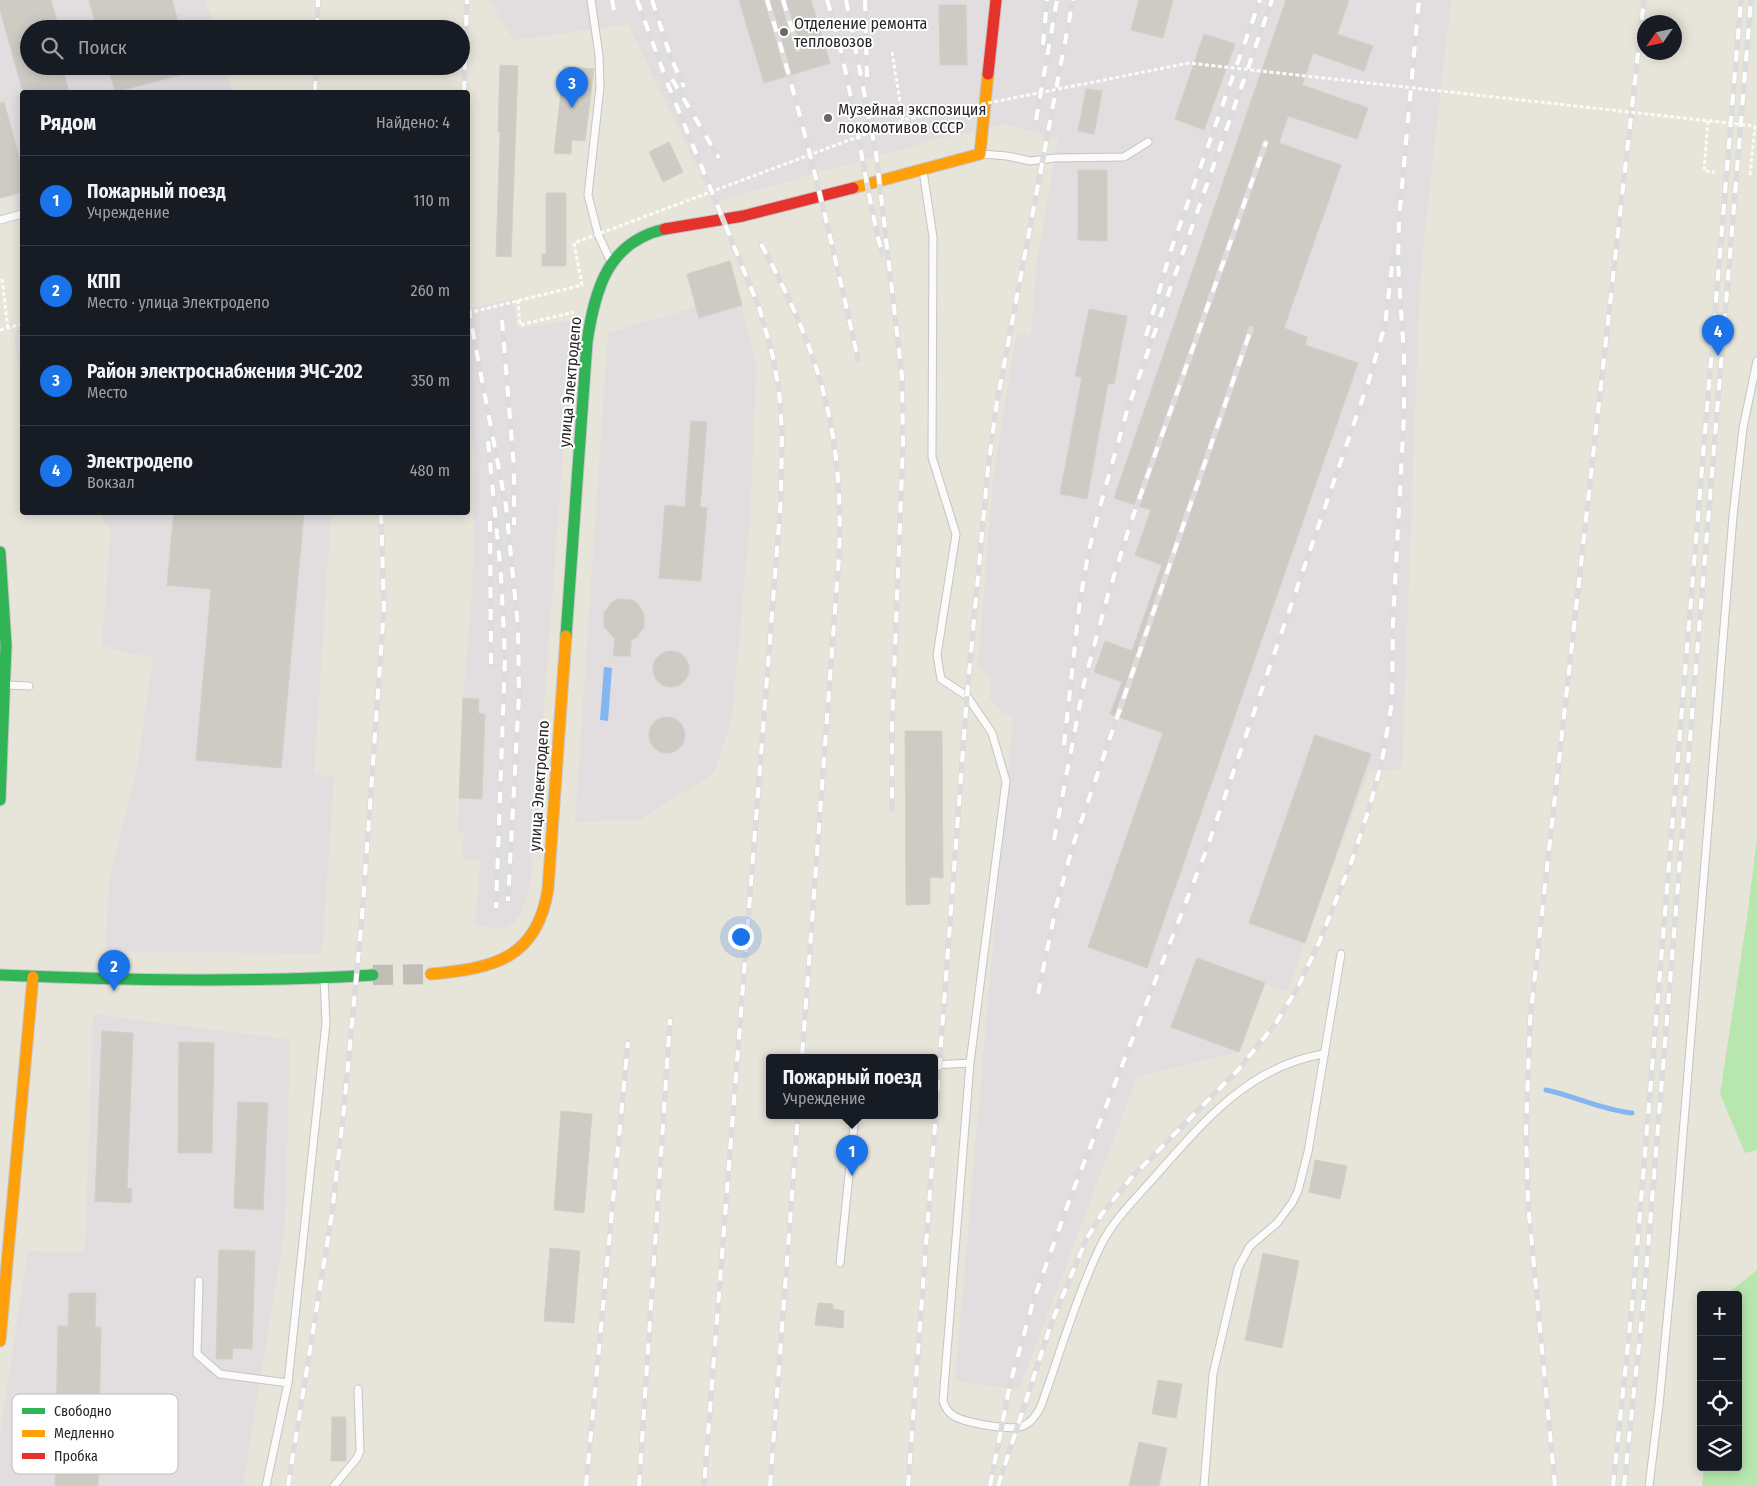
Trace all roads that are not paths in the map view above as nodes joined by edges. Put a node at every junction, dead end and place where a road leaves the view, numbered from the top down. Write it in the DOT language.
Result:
graph roads {
  1 [pos="591,0"];
  2 [pos="996,0"];
  3 [pos="1148,142"];
  4 [pos="980,154"];
  5 [pos="923,171"];
  6 [pos="20,215"];
  7 [pos="0,220"];
  8 [pos="611,262"];
  9 [pos="1757,361"];
  10 [pos="0,552"];
  11 [pos="3,658"];
  12 [pos="5,684"];
  13 [pos="29,686"];
  14 [pos="0,800"];
  15 [pos="1341,954"];
  16 [pos="431,974"];
  17 [pos="0,975"];
  18 [pos="373,975"];
  19 [pos="33,977"];
  20 [pos="324,978"];
  21 [pos="1323,1054"];
  22 [pos="970,1064"];
  23 [pos="938,1065"];
  24 [pos="855,1119"];
  25 [pos="840,1262"];
  26 [pos="199,1281"];
  27 [pos="0,1341"];
  28 [pos="288,1383"];
  29 [pos="358,1389"];
  30 [pos="266,1486"];
  31 [pos="334,1486"];
  32 [pos="1204,1486"];
  33 [pos="1649,1486"];
  1 -- 8 [label="lane"];
  2 -- 4 [label="street"];
  3 -- 4 [label="lane"];
  4 -- 5 [label="street, улица Электродепо"];
  5 -- 8 [label="street, улица Электродепо"];
  5 -- 22 [label="lane"];
  6 -- 7 [label="lane"];
  8 -- 16 [label="street, улица Электродепо"];
  9 -- 33 [label="lane"];
  10 -- 11 [label="street"];
  11 -- 12 [label="street"];
  12 -- 13 [label="lane"];
  12 -- 14 [label="street"];
  15 -- 21 [label="lane"];
  17 -- 19 [label="street"];
  18 -- 20 [label="street"];
  19 -- 20 [label="street"];
  19 -- 27 [label="street"];
  20 -- 28 [label="lane"];
  21 -- 22 [label="lane"];
  21 -- 32 [label="lane"];
  22 -- 23 [label="lane"];
  24 -- 25 [label="lane"];
  26 -- 28 [label="lane"];
  28 -- 30 [label="lane"];
  29 -- 31 [label="lane"];
}
